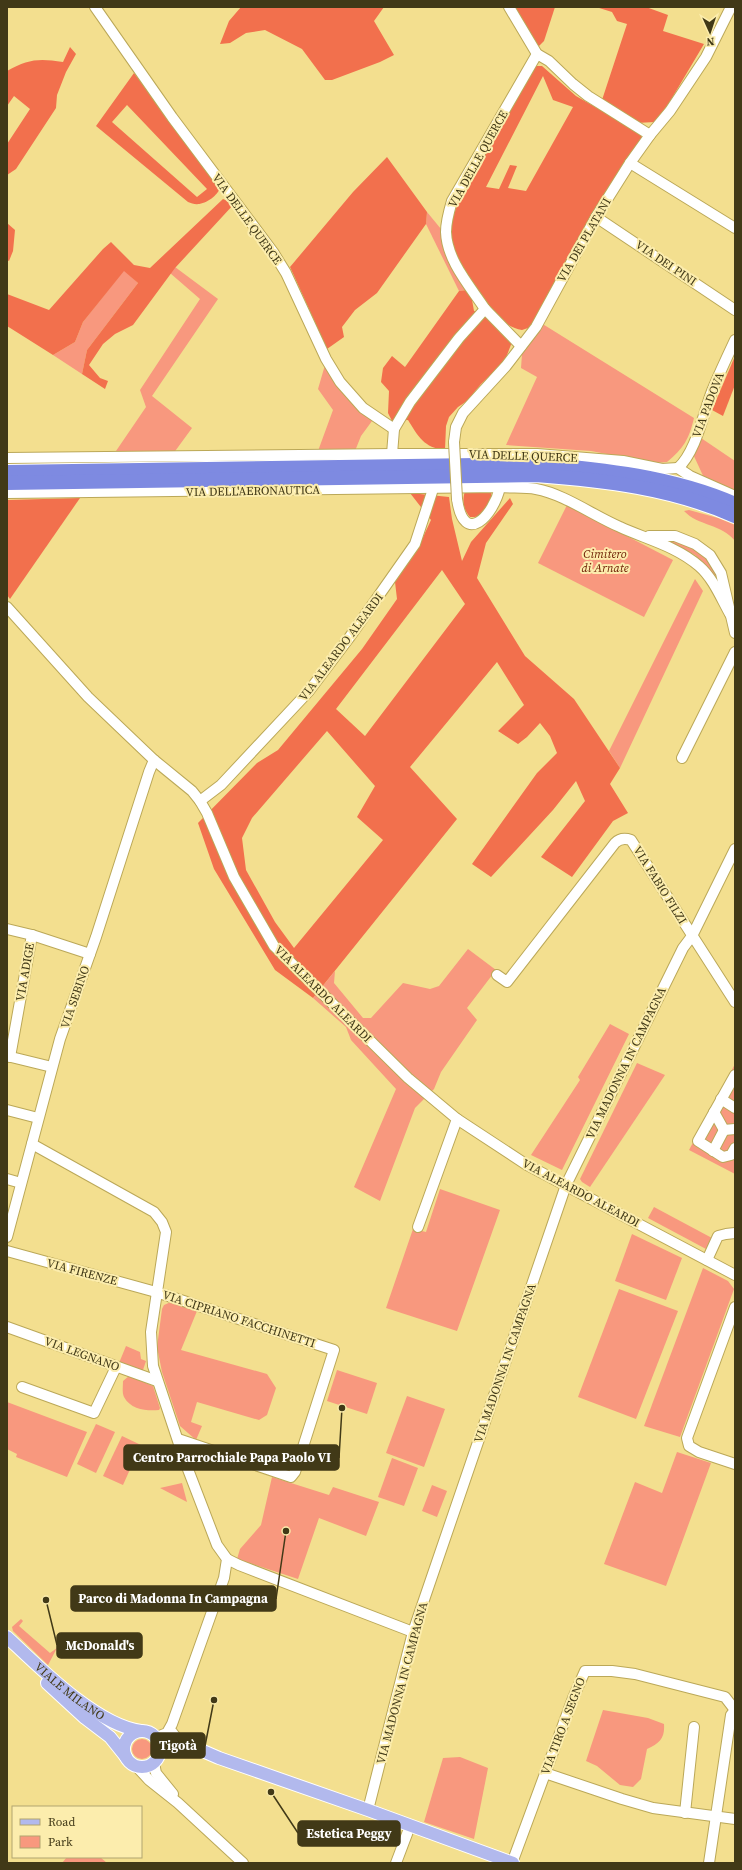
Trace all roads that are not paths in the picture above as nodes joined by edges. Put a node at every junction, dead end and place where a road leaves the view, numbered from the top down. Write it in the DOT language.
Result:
graph roads {
  1 [pos="95,7"];
  2 [pos="509,7"];
  3 [pos="731,7"];
  4 [pos="537,54"];
  5 [pos="650,135"];
  6 [pos="630,163"];
  7 [pos="596,217"];
  8 [pos="735,228"];
  9 [pos="485,309"];
  10 [pos="735,310"];
  11 [pos="735,340"];
  12 [pos="522,346"];
  13 [pos="394,429"];
  14 [pos="392,454"];
  15 [pos="7,458"];
  16 [pos="678,468"];
  17 [pos="7,472"];
  18 [pos="7,482"];
  19 [pos="500,487"];
  20 [pos="433,489"];
  21 [pos="7,493"];
  22 [pos="735,496"];
  23 [pos="735,504"];
  24 [pos="735,516"];
  25 [pos="645,536"];
  26 [pos="7,607"];
  27 [pos="730,614"];
  28 [pos="735,633"];
  29 [pos="735,652"];
  30 [pos="682,758"];
  31 [pos="154,760"];
  32 [pos="200,801"];
  33 [pos="735,849"];
  34 [pos="7,929"];
  35 [pos="32,935"];
  36 [pos="692,936"];
  37 [pos="90,954"];
  38 [pos="497,975"];
  39 [pos="735,1002"];
  40 [pos="8,1056"];
  41 [pos="52,1067"];
  42 [pos="735,1075"];
  43 [pos="721,1099"];
  44 [pos="735,1108"];
  45 [pos="7,1110"];
  46 [pos="714,1112"];
  47 [pos="38,1118"];
  48 [pos="457,1119"];
  49 [pos="724,1130"];
  50 [pos="735,1130"];
  51 [pos="32,1144"];
  52 [pos="735,1148"];
  53 [pos="713,1150"];
  54 [pos="7,1179"];
  55 [pos="21,1183"];
  56 [pos="566,1185"];
  57 [pos="418,1227"];
  58 [pos="735,1233"];
  59 [pos="7,1237"];
  60 [pos="7,1251"];
  61 [pos="707,1260"];
  62 [pos="735,1275"];
  63 [pos="156,1292"];
  64 [pos="735,1307"];
  65 [pos="7,1327"];
  66 [pos="116,1367"];
  67 [pos="157,1381"];
  68 [pos="22,1387"];
  69 [pos="178,1440"];
  70 [pos="735,1464"];
  71 [pos="227,1559"];
  72 [pos="413,1632"];
  73 [pos="7,1637"];
  74 [pos="7,1645"];
  75 [pos="735,1710"];
  76 [pos="694,1727"];
  77 [pos="172,1728"];
  78 [pos="141,1730"];
  79 [pos="196,1748"];
  80 [pos="158,1750"];
  81 [pos="126,1757"];
  82 [pos="219,1758"];
  83 [pos="137,1767"];
  84 [pos="545,1773"];
  85 [pos="178,1803"];
  86 [pos="368,1810"];
  87 [pos="685,1812"];
  88 [pos="716,1817"];
  89 [pos="735,1819"];
  90 [pos="410,1826"];
  91 [pos="243,1863"];
  92 [pos="396,1863"];
  93 [pos="512,1863"];
  94 [pos="709,1863"];
  1 -- 13 [label="street, VIA DELLE QUERCE"];
  2 -- 4 [label="street"];
  3 -- 5 [label="street, VIA DEI PLATANI"];
  4 -- 5 [label="street"];
  4 -- 9 [label="street, VIA DELLE QUERCE"];
  5 -- 6 [label="street, VIA DEI PLATANI"];
  6 -- 7 [label="street, VIA DEI PLATANI"];
  6 -- 8 [label="street"];
  7 -- 10 [label="street, VIA DEI PINI"];
  7 -- 12 [label="street, VIA DEI PLATANI"];
  9 -- 12 [label="street"];
  9 -- 13 [label="street"];
  11 -- 16 [label="street, VIA PADOVA"];
  12 -- 19 [label="street, VIA DEI PLATANI, bridge"];
  13 -- 14 [label="street"];
  14 -- 15 [label="street, VIA DELLE QUERCE"];
  14 -- 16 [label="street, VIA DELLE QUERCE"];
  16 -- 22 [label="street"];
  17 -- 23 [label="highway"];
  18 -- 24 [label="highway"];
  19 -- 20 [label="street, VIA DELL'AERONAUTICA"];
  19 -- 25 [label="street, VIA DELL'AERONAUTICA"];
  20 -- 21 [label="street, VIA DELL'AERONAUTICA"];
  20 -- 32 [label="street, VIA ALEARDO ALEARDI"];
  25 -- 27 [label="street"];
  25 -- 27 [label="street"];
  26 -- 31 [label="street, VIA ALEARDO ALEARDI"];
  27 -- 28 [label="street"];
  29 -- 30 [label="street"];
  31 -- 32 [label="street, VIA ALEARDO ALEARDI"];
  31 -- 37 [label="street, VIA SEBINO"];
  32 -- 48 [label="street, VIA ALEARDO ALEARDI"];
  33 -- 36 [label="street, VIA MADONNA IN CAMPAGNA"];
  34 -- 35 [label="street, VIA ADIGE"];
  35 -- 37 [label="street, VIA ADIGE"];
  35 -- 40 [label="street, VIA ADIGE"];
  36 -- 38 [label="street, VIA FABIO FILZI"];
  36 -- 39 [label="street, VIA FABIO FILZI"];
  36 -- 56 [label="street, VIA MADONNA IN CAMPAGNA"];
  37 -- 41 [label="street, VIA SEBINO"];
  40 -- 41 [label="street"];
  41 -- 47 [label="street, VIA SEBINO"];
  42 -- 43 [label="street"];
  43 -- 44 [label="street"];
  43 -- 46 [label="street"];
  45 -- 47 [label="street"];
  46 -- 49 [label="street"];
  46 -- 53 [label="street"];
  47 -- 51 [label="street, VIA SEBINO"];
  48 -- 56 [label="street, VIA ALEARDO ALEARDI"];
  48 -- 57 [label="street"];
  49 -- 50 [label="street"];
  49 -- 53 [label="street"];
  51 -- 55 [label="street, VIA SEBINO"];
  51 -- 63 [label="street"];
  52 -- 53 [label="street"];
  54 -- 55 [label="street"];
  55 -- 59 [label="street, VIA SEBINO"];
  56 -- 61 [label="street, VIA ALEARDO ALEARDI"];
  56 -- 72 [label="street, VIA MADONNA IN CAMPAGNA"];
  58 -- 61 [label="street"];
  60 -- 63 [label="street, VIA FIRENZE"];
  61 -- 62 [label="street, VIA ALEARDO ALEARDI"];
  63 -- 67 [label="street"];
  63 -- 69 [label="street, VIA CIPRIANO FACCHINETTI"];
  64 -- 70 [label="street"];
  65 -- 66 [label="street, VIA LEGNANO"];
  66 -- 67 [label="street, VIA LEGNANO"];
  66 -- 68 [label="street"];
  67 -- 69 [label="street"];
  69 -- 71 [label="street"];
  71 -- 72 [label="street"];
  71 -- 77 [label="street"];
  72 -- 86 [label="street, VIA MADONNA IN CAMPAGNA"];
  73 -- 78 [label="main road, VIALE MILANO"];
  74 -- 81 [label="main road, VIALE MILANO"];
  75 -- 84 [label="street, VIA TIRO A SEGNO"];
  75 -- 88 [label="street"];
  76 -- 87 [label="street"];
  77 -- 79 [label="street"];
  77 -- 80 [label="street"];
  78 -- 80 [label="main road"];
  78 -- 81 [label="main road"];
  79 -- 80 [label="main road"];
  79 -- 82 [label="main road"];
  80 -- 82 [label="main road"];
  80 -- 83 [label="main road"];
  80 -- 85 [label="street"];
  81 -- 83 [label="main road"];
  82 -- 86 [label="main road"];
  83 -- 85 [label="street"];
  84 -- 87 [label="street"];
  84 -- 93 [label="street, VIA TIRO A SEGNO"];
  85 -- 91 [label="street"];
  86 -- 90 [label="main road"];
  87 -- 88 [label="street"];
  88 -- 89 [label="street"];
  88 -- 94 [label="street"];
  90 -- 92 [label="street"];
  90 -- 93 [label="main road"];
}
